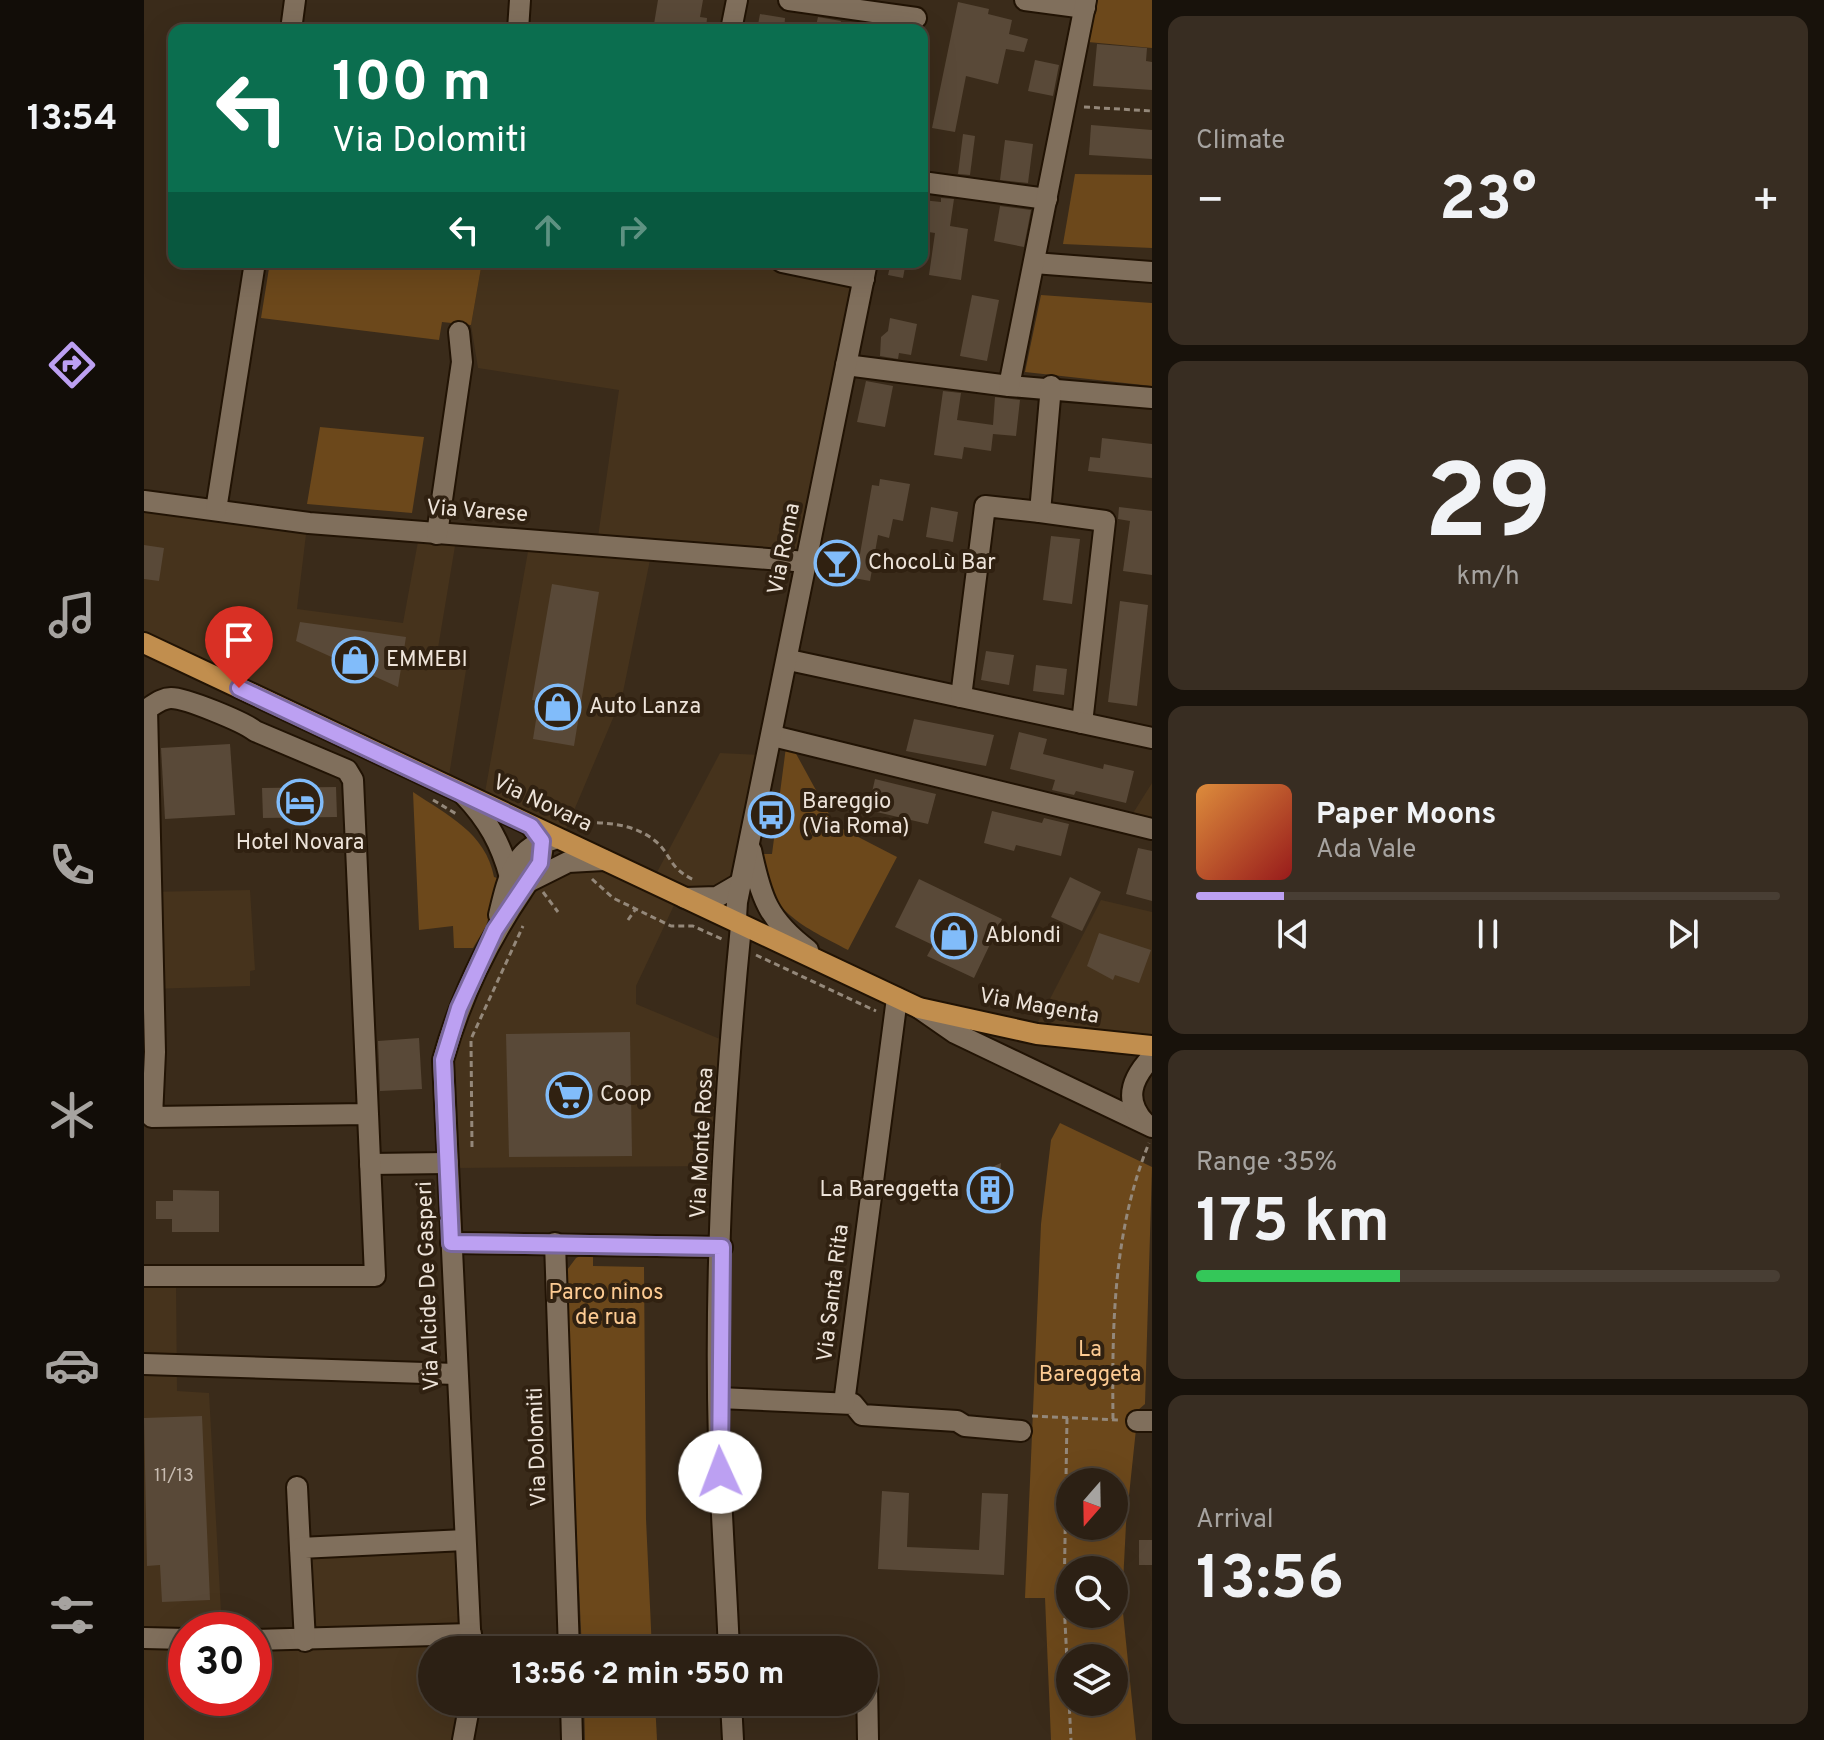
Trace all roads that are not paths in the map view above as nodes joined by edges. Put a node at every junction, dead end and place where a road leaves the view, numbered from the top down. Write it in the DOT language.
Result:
graph roads {
  1 [pos="295,0"];
  2 [pos="520,0"];
  3 [pos="737,0"];
  4 [pos="789,0"];
  5 [pos="1025,0"];
  6 [pos="1085,4"];
  7 [pos="917,16"];
  8 [pos="292,24"];
  9 [pos="518,24"];
  10 [pos="732,24"];
  11 [pos="928,183"];
  12 [pos="1047,199"];
  13 [pos="1034,263"];
  14 [pos="254,268"];
  15 [pos="844,268"];
  16 [pos="865,270"];
  17 [pos="1152,272"];
  18 [pos="459,332"];
  19 [pos="846,365"];
  20 [pos="1009,386"];
  21 [pos="1051,386"];
  22 [pos="1152,398"];
  23 [pos="144,501"];
  24 [pos="216,510"];
  25 [pos="1040,512"];
  26 [pos="437,534"];
  27 [pos="807,562"];
  28 [pos="144,643"];
  29 [pos="789,660"];
  30 [pos="961,697"];
  31 [pos="263,699"];
  32 [pos="244,722"];
  33 [pos="1082,723"];
  34 [pos="773,736"];
  35 [pos="1152,738"];
  36 [pos="461,792"];
  37 [pos="1152,829"];
  38 [pos="544,835"];
  39 [pos="148,860"];
  40 [pos="604,860"];
  41 [pos="749,879"];
  42 [pos="528,888"];
  43 [pos="682,898"];
  44 [pos="741,926"];
  45 [pos="825,964"];
  46 [pos="897,998"];
  47 [pos="919,1008"];
  48 [pos="1152,1046"];
  49 [pos="1152,1057"];
  50 [pos="368,1114"];
  51 [pos="148,1122"];
  52 [pos="1150,1128"];
  53 [pos="448,1163"];
  54 [pos="370,1164"];
  55 [pos="451,1243"];
  56 [pos="555,1243"];
  57 [pos="722,1247"];
  58 [pos="144,1277"];
  59 [pos="144,1364"];
  60 [pos="456,1374"];
  61 [pos="719,1398"];
  62 [pos="844,1403"];
  63 [pos="1021,1431"];
  64 [pos="297,1487"];
  65 [pos="465,1540"];
  66 [pos="300,1548"];
  67 [pos="471,1636"];
  68 [pos="569,1636"];
  69 [pos="728,1636"];
  70 [pos="144,1638"];
  71 [pos="168,1639"];
  72 [pos="272,1640"];
  73 [pos="305,1641"];
  74 [pos="418,1642"];
  75 [pos="467,1716"];
  76 [pos="571,1716"];
  77 [pos="732,1716"];
  78 [pos="868,1716"];
  79 [pos="463,1740"];
  80 [pos="572,1740"];
  81 [pos="733,1740"];
  82 [pos="868,1740"];
  1 -- 8 [label="street"];
  2 -- 9 [label="street"];
  3 -- 10 [label="street"];
  4 -- 7 [label="street"];
  5 -- 6 [label="street"];
  6 -- 12 [label="street"];
  11 -- 12 [label="street"];
  12 -- 13 [label="street"];
  13 -- 17 [label="street"];
  13 -- 20 [label="street"];
  14 -- 24 [label="street"];
  15 -- 16 [label="street"];
  16 -- 19 [label="street, Via Roma"];
  18 -- 26 [label="street"];
  19 -- 20 [label="street"];
  19 -- 27 [label="street, Via Roma"];
  20 -- 21 [label="street"];
  21 -- 22 [label="street"];
  21 -- 25 [label="street"];
  23 -- 24 [label="street, Via Varese"];
  24 -- 26 [label="street, Via Varese"];
  25 -- 30 [label="street"];
  25 -- 33 [label="street"];
  26 -- 27 [label="street, Via Varese"];
  27 -- 29 [label="street, Via Roma"];
  28 -- 31 [label="main road, Via Novara"];
  29 -- 30 [label="street"];
  29 -- 34 [label="street, Via Roma"];
  30 -- 33 [label="street"];
  31 -- 32 [label="street"];
  31 -- 36 [label="main road, Via Novara"];
  32 -- 39 [label="street"];
  32 -- 50 [label="street"];
  33 -- 35 [label="street"];
  34 -- 37 [label="street"];
  34 -- 41 [label="street, Via Roma"];
  36 -- 38 [label="main road, Via Novara"];
  36 -- 42 [label="street"];
  38 -- 40 [label="main road, Via Novara"];
  38 -- 42 [label="street, Via Alcide De Gasperi"];
  39 -- 51 [label="street"];
  40 -- 42 [label="street"];
  40 -- 43 [label="main road, Via Novara"];
  41 -- 43 [label="street"];
  41 -- 44 [label="street, Via Monte Rosa"];
  41 -- 45 [label="street"];
  42 -- 53 [label="street, Via Alcide De Gasperi"];
  43 -- 44 [label="main road, Via Novara"];
  44 -- 45 [label="main road, Via Novara"];
  44 -- 57 [label="street, Via Monte Rosa"];
  45 -- 46 [label="main road, Via Novara"];
  46 -- 47 [label="main road, Via Novara"];
  46 -- 62 [label="street, Via Santa Rita"];
  47 -- 48 [label="main road, Via Magenta"];
  47 -- 52 [label="street"];
  49 -- 52 [label="street"];
  50 -- 51 [label="street"];
  50 -- 54 [label="street"];
  53 -- 54 [label="street"];
  53 -- 55 [label="street, Via Alcide De Gasperi"];
  54 -- 58 [label="street"];
  55 -- 56 [label="street"];
  55 -- 60 [label="street, Via Alcide De Gasperi"];
  56 -- 57 [label="street"];
  56 -- 68 [label="street, Via Dolomiti"];
  57 -- 61 [label="street, Via Monte Rosa"];
  59 -- 60 [label="street"];
  60 -- 65 [label="street, Via Alcide De Gasperi"];
  61 -- 62 [label="street"];
  61 -- 69 [label="street, Via Monte Rosa"];
  62 -- 63 [label="street"];
  64 -- 66 [label="street"];
  65 -- 66 [label="street"];
  65 -- 67 [label="street, Via Alcide De Gasperi"];
  66 -- 73 [label="street"];
  70 -- 71 [label="street"];
  72 -- 73 [label="street"];
  73 -- 74 [label="street"];
  75 -- 79 [label="street"];
  76 -- 80 [label="street"];
  77 -- 81 [label="street"];
  78 -- 82 [label="street"];
}
